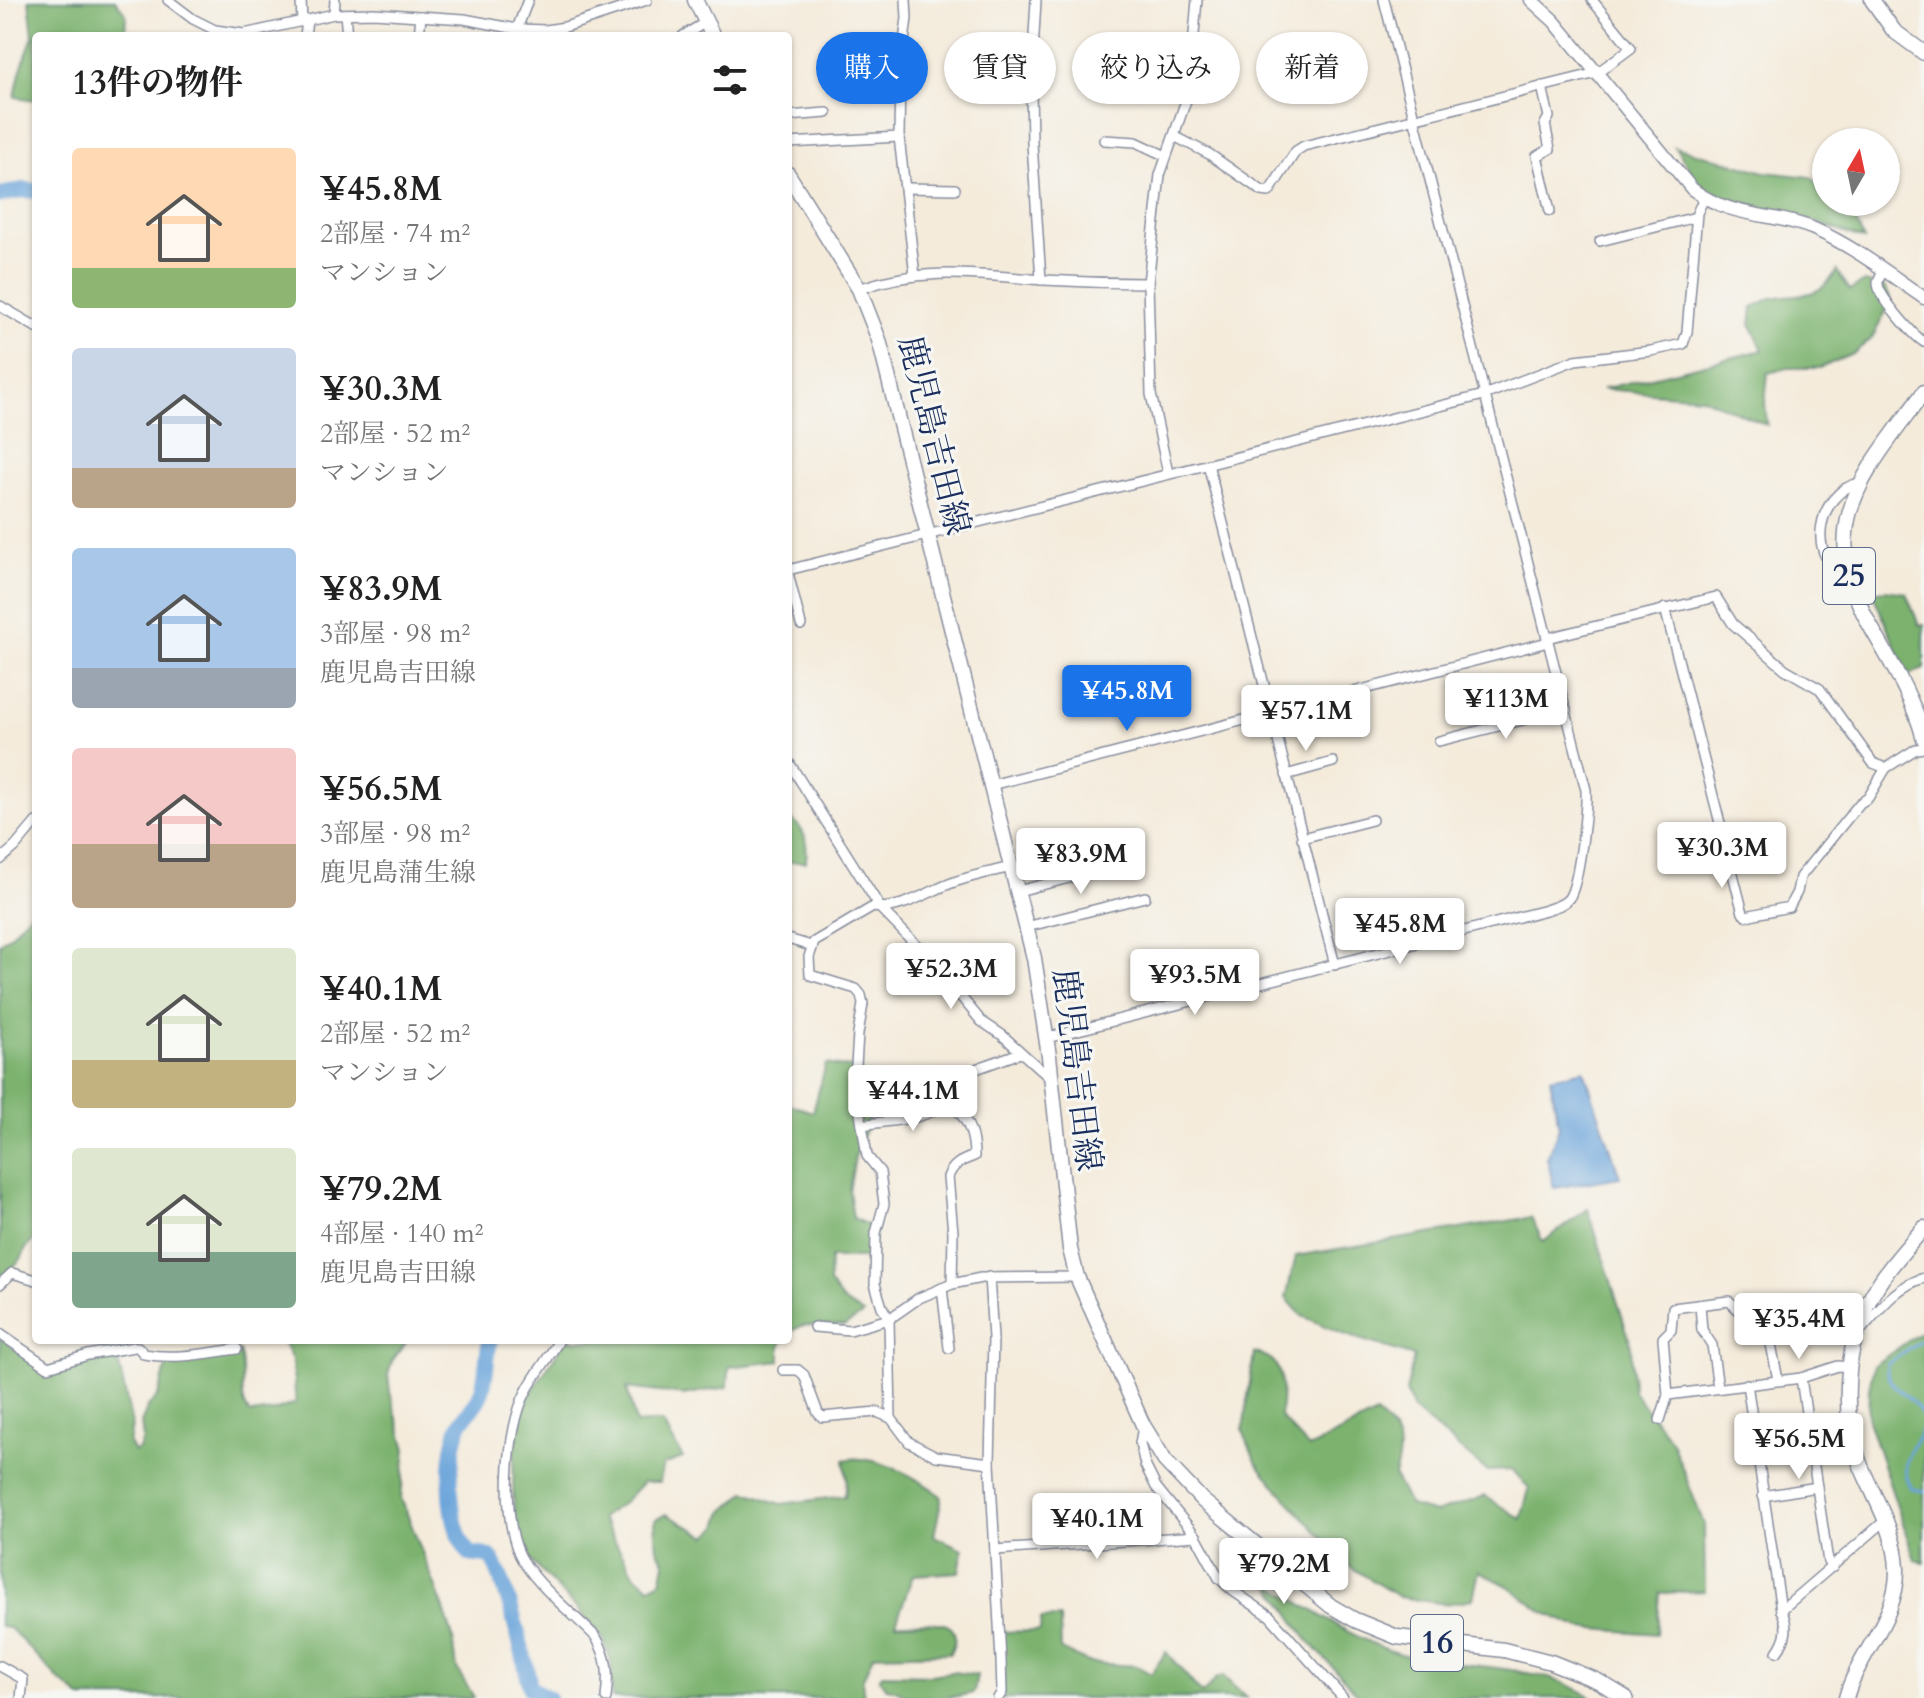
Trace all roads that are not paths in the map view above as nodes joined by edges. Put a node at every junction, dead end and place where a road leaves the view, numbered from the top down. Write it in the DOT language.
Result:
graph roads {
  1 [pos="168,0"];
  2 [pos="301,0"];
  3 [pos="335,0"];
  4 [pos="528,0"];
  5 [pos="647,0"];
  6 [pos="695,0"];
  7 [pos="906,0"];
  8 [pos="1036,0"];
  9 [pos="1197,0"];
  10 [pos="1384,0"];
  11 [pos="1592,0"];
  12 [pos="1872,0"];
  13 [pos="1533,1"];
  14 [pos="340,14"];
  15 [pos="421,16"];
  16 [pos="304,21"];
  17 [pos="706,22"];
  18 [pos="517,29"];
  19 [pos="496,31"];
  20 [pos="222,32"];
  21 [pos="259,32"];
  22 [pos="305,32"];
  23 [pos="346,32"];
  24 [pos="419,32"];
  25 [pos="690,32"];
  26 [pos="711,32"];
  27 [pos="1924,53"];
  28 [pos="1597,73"];
  29 [pos="1542,86"];
  30 [pos="827,113"];
  31 [pos="792,116"];
  32 [pos="1415,119"];
  33 [pos="1174,136"];
  34 [pos="899,137"];
  35 [pos="1104,140"];
  36 [pos="792,143"];
  37 [pos="1166,156"];
  38 [pos="792,180"];
  39 [pos="905,188"];
  40 [pos="955,189"];
  41 [pos="1704,198"];
  42 [pos="1550,211"];
  43 [pos="1696,217"];
  44 [pos="1600,241"];
  45 [pos="1883,271"];
  46 [pos="915,276"];
  47 [pos="1041,280"];
  48 [pos="1148,283"];
  49 [pos="859,289"];
  50 [pos="1924,298"];
  51 [pos="0,306"];
  52 [pos="32,325"];
  53 [pos="1924,342"];
  54 [pos="1924,392"];
  55 [pos="1484,395"];
  56 [pos="1208,464"];
  57 [pos="1168,473"];
  58 [pos="1860,483"];
  59 [pos="928,535"];
  60 [pos="792,570"];
  61 [pos="1849,577"];
  62 [pos="792,588"];
  63 [pos="1665,608"];
  64 [pos="801,625"];
  65 [pos="1548,640"];
  66 [pos="1566,709"];
  67 [pos="1271,713"];
  68 [pos="1924,739"];
  69 [pos="1439,741"];
  70 [pos="1924,748"];
  71 [pos="1333,762"];
  72 [pos="792,767"];
  73 [pos="1886,768"];
  74 [pos="1286,775"];
  75 [pos="991,785"];
  76 [pos="1372,820"];
  77 [pos="32,827"];
  78 [pos="1302,838"];
  79 [pos="1068,855"];
  80 [pos="0,860"];
  81 [pos="1012,868"];
  82 [pos="1085,874"];
  83 [pos="1018,891"];
  84 [pos="1145,897"];
  85 [pos="881,909"];
  86 [pos="1026,927"];
  87 [pos="792,940"];
  88 [pos="811,946"];
  89 [pos="1335,965"];
  90 [pos="1047,1038"];
  91 [pos="1020,1053"];
  92 [pos="1052,1080"];
  93 [pos="945,1103"];
  94 [pos="863,1125"];
  95 [pos="1924,1228"];
  96 [pos="989,1277"];
  97 [pos="1077,1277"];
  98 [pos="1924,1278"];
  99 [pos="32,1279"];
  100 [pos="0,1284"];
  101 [pos="947,1286"];
  102 [pos="1700,1305"];
  103 [pos="889,1319"];
  104 [pos="814,1327"];
  105 [pos="0,1334"];
  106 [pos="1856,1336"];
  107 [pos="556,1344"];
  108 [pos="949,1348"];
  109 [pos="237,1349"];
  110 [pos="1850,1367"];
  111 [pos="783,1370"];
  112 [pos="1801,1378"];
  113 [pos="1778,1380"];
  114 [pos="1747,1384"];
  115 [pos="1718,1388"];
  116 [pos="1668,1395"];
  117 [pos="891,1418"];
  118 [pos="1660,1420"];
  119 [pos="1143,1425"];
  120 [pos="990,1463"];
  121 [pos="1817,1487"];
  122 [pos="1763,1496"];
  123 [pos="1886,1520"];
  124 [pos="1196,1536"];
  125 [pos="995,1550"];
  126 [pos="1833,1567"];
  127 [pos="1781,1610"];
  128 [pos="1777,1652"];
  129 [pos="0,1666"];
  130 [pos="21,1698"];
  131 [pos="606,1698"];
  132 [pos="998,1698"];
  133 [pos="1343,1698"];
  134 [pos="1626,1698"];
  135 [pos="1846,1698"];
  1 -- 20 [label="street"];
  2 -- 16 [label="street"];
  3 -- 14 [label="street"];
  4 -- 18 [label="street"];
  5 -- 18 [label="street"];
  6 -- 17 [label="main road"];
  7 -- 34 [label="street"];
  8 -- 47 [label="street"];
  9 -- 33 [label="street"];
  10 -- 32 [label="street"];
  11 -- 28 [label="street"];
  12 -- 27 [label="main road"];
  13 -- 28 [label="street"];
  14 -- 15 [label="street"];
  14 -- 16 [label="street"];
  14 -- 23 [label="street"];
  15 -- 19 [label="street"];
  15 -- 24 [label="street"];
  16 -- 21 [label="street"];
  16 -- 22 [label="street"];
  17 -- 25 [label="street"];
  17 -- 26 [label="main road"];
  18 -- 19 [label="street"];
  28 -- 29 [label="street"];
  28 -- 41 [label="street"];
  29 -- 32 [label="street"];
  29 -- 42 [label="street"];
  30 -- 31 [label="street"];
  32 -- 33 [label="street"];
  32 -- 55 [label="street"];
  33 -- 37 [label="street"];
  34 -- 36 [label="street"];
  34 -- 39 [label="street"];
  35 -- 37 [label="street"];
  37 -- 48 [label="street"];
  38 -- 49 [label="main road, 鹿児島吉田線 / 16"];
  39 -- 40 [label="street"];
  39 -- 46 [label="street"];
  41 -- 43 [label="street"];
  41 -- 45 [label="street"];
  43 -- 44 [label="street"];
  43 -- 55 [label="street"];
  45 -- 50 [label="street"];
  45 -- 53 [label="street"];
  46 -- 47 [label="street"];
  46 -- 49 [label="street"];
  47 -- 48 [label="street"];
  48 -- 57 [label="street"];
  49 -- 59 [label="main road, 鹿児島吉田線 / 16"];
  51 -- 52 [label="street"];
  54 -- 58 [label="main road, 25"];
  55 -- 56 [label="street"];
  55 -- 65 [label="street"];
  56 -- 57 [label="street"];
  56 -- 67 [label="street"];
  57 -- 59 [label="street"];
  58 -- 61 [label="main road, 25"];
  58 -- 61 [label="street"];
  59 -- 60 [label="street"];
  59 -- 75 [label="main road, 鹿児島吉田線 / 16"];
  61 -- 68 [label="main road, 25"];
  62 -- 64 [label="street"];
  63 -- 65 [label="street"];
  63 -- 73 [label="street"];
  63 -- 73 [label="street"];
  65 -- 66 [label="street"];
  65 -- 67 [label="street"];
  66 -- 69 [label="street"];
  66 -- 89 [label="street"];
  67 -- 74 [label="street"];
  67 -- 75 [label="street"];
  70 -- 73 [label="street"];
  71 -- 74 [label="street"];
  72 -- 85 [label="street"];
  74 -- 78 [label="street"];
  75 -- 81 [label="main road, 鹿児島吉田線 / 16"];
  76 -- 78 [label="street"];
  77 -- 80 [label="street"];
  78 -- 89 [label="street"];
  79 -- 81 [label="street"];
  81 -- 83 [label="main road, 鹿児島吉田線 / 16"];
  81 -- 85 [label="street"];
  82 -- 83 [label="street"];
  83 -- 86 [label="main road, 鹿児島吉田線 / 16"];
  84 -- 86 [label="street"];
  85 -- 88 [label="street"];
  85 -- 91 [label="street"];
  86 -- 90 [label="main road, 鹿児島吉田線 / 16"];
  87 -- 88 [label="street"];
  88 -- 94 [label="street"];
  89 -- 90 [label="street"];
  90 -- 92 [label="main road, 鹿児島吉田線 / 16"];
  91 -- 92 [label="street"];
  91 -- 93 [label="street"];
  92 -- 97 [label="main road, 鹿児島吉田線 / 16"];
  93 -- 94 [label="street"];
  93 -- 101 [label="street"];
  94 -- 103 [label="street"];
  95 -- 106 [label="main road"];
  96 -- 97 [label="street"];
  96 -- 101 [label="street"];
  96 -- 120 [label="street"];
  97 -- 119 [label="main road, 鹿児島吉田線 / 16"];
  98 -- 106 [label="street"];
  99 -- 100 [label="street"];
  101 -- 103 [label="street"];
  101 -- 108 [label="street"];
  102 -- 113 [label="street"];
  102 -- 115 [label="street"];
  102 -- 116 [label="street"];
  103 -- 104 [label="street"];
  103 -- 117 [label="street"];
  105 -- 109 [label="street"];
  106 -- 110 [label="main road"];
  107 -- 131 [label="street"];
  110 -- 112 [label="street"];
  110 -- 123 [label="main road"];
  111 -- 117 [label="street"];
  112 -- 113 [label="street"];
  112 -- 121 [label="street"];
  113 -- 114 [label="street"];
  114 -- 115 [label="street"];
  114 -- 122 [label="street"];
  115 -- 116 [label="street"];
  116 -- 118 [label="street"];
  117 -- 120 [label="street"];
  119 -- 124 [label="street"];
  119 -- 134 [label="main road, 鹿児島吉田線 / 16"];
  120 -- 125 [label="street"];
  121 -- 122 [label="street"];
  121 -- 126 [label="street"];
  122 -- 127 [label="street"];
  123 -- 126 [label="street"];
  123 -- 135 [label="main road"];
  124 -- 125 [label="street"];
  124 -- 133 [label="street"];
  125 -- 132 [label="street"];
  126 -- 127 [label="street"];
  127 -- 128 [label="street"];
  129 -- 130 [label="street"];
}
